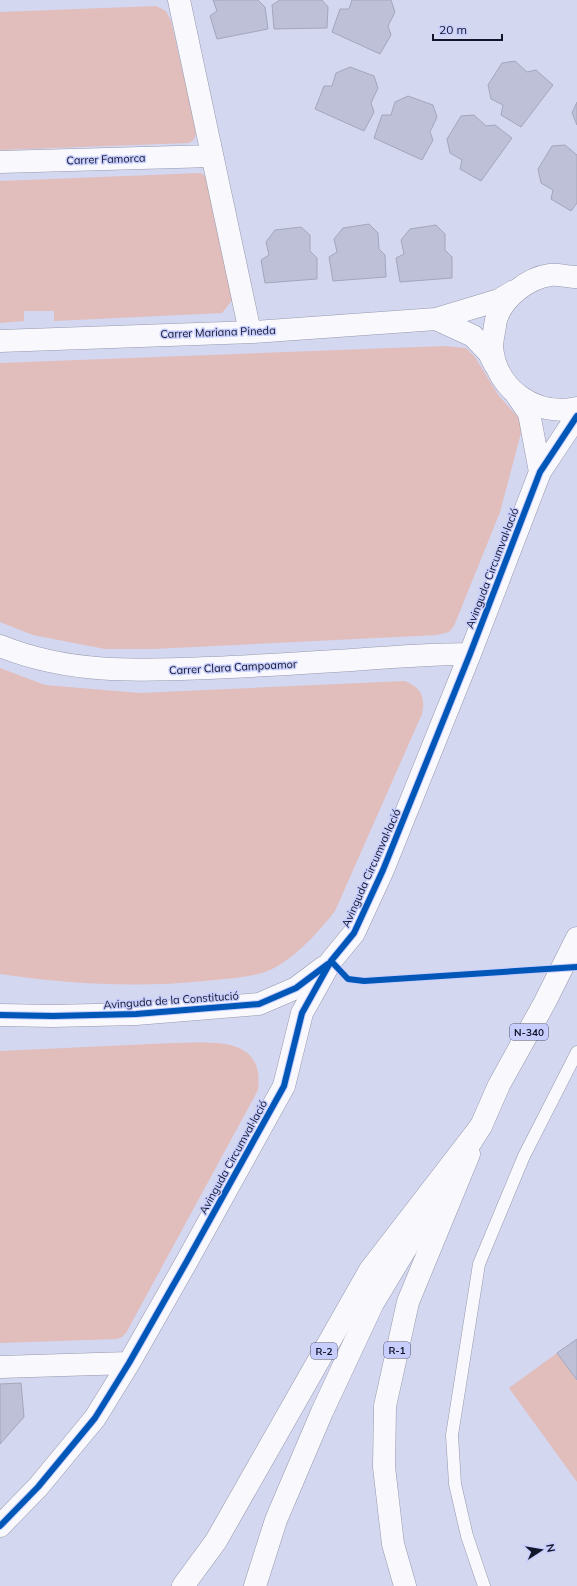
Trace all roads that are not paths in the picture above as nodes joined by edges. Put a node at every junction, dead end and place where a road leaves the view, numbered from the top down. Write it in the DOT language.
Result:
graph roads {
  1 [pos="179,0"];
  2 [pos="212,156"];
  3 [pos="0,162"];
  4 [pos="577,265"];
  5 [pos="550,275"];
  6 [pos="577,277"];
  7 [pos="522,286"];
  8 [pos="436,319"];
  9 [pos="250,332"];
  10 [pos="0,341"];
  11 [pos="498,369"];
  12 [pos="515,393"];
  13 [pos="577,408"];
  14 [pos="577,416"];
  15 [pos="540,472"];
  16 [pos="0,646"];
  17 [pos="470,654"];
  18 [pos="577,938"];
  19 [pos="331,961"];
  20 [pos="0,1015"];
  21 [pos="577,1052"];
  22 [pos="481,1126"];
  23 [pos="129,1363"];
  24 [pos="0,1367"];
  25 [pos="0,1526"];
  26 [pos="183,1586"];
  27 [pos="255,1586"];
  28 [pos="405,1586"];
  29 [pos="484,1586"];
  1 -- 2 [label="main road"];
  2 -- 3 [label="main road, Carrer Famorca"];
  2 -- 9 [label="main road"];
  4 -- 5 [label="main road"];
  5 -- 6 [label="main road"];
  5 -- 7 [label="main road"];
  7 -- 8 [label="main road, Carrer Mariana Pineda"];
  7 -- 11 [label="main road"];
  8 -- 9 [label="main road, Carrer Mariana Pineda"];
  8 -- 11 [label="main road"];
  9 -- 10 [label="main road, Carrer Mariana Pineda"];
  11 -- 12 [label="main road"];
  12 -- 13 [label="main road"];
  12 -- 15 [label="main road"];
  14 -- 15 [label="main road, Avinguda Circumval·lació"];
  15 -- 17 [label="main road, Avinguda Circumval·lació"];
  16 -- 17 [label="main road, Carrer Clara Campoamor"];
  17 -- 19 [label="main road, Avinguda Circumval·lació"];
  18 -- 22 [label="main road, N-340"];
  19 -- 20 [label="main road, Avinguda de la Constitució"];
  19 -- 23 [label="main road, Avinguda Circumval·lació"];
  21 -- 29 [label="lane"];
  22 -- 26 [label="main road, R-2"];
  22 -- 27 [label="main road, N-340"];
  22 -- 28 [label="main road, R-1"];
  23 -- 24 [label="main road"];
  23 -- 25 [label="main road, Avinguda Circumval·lació"];
}
